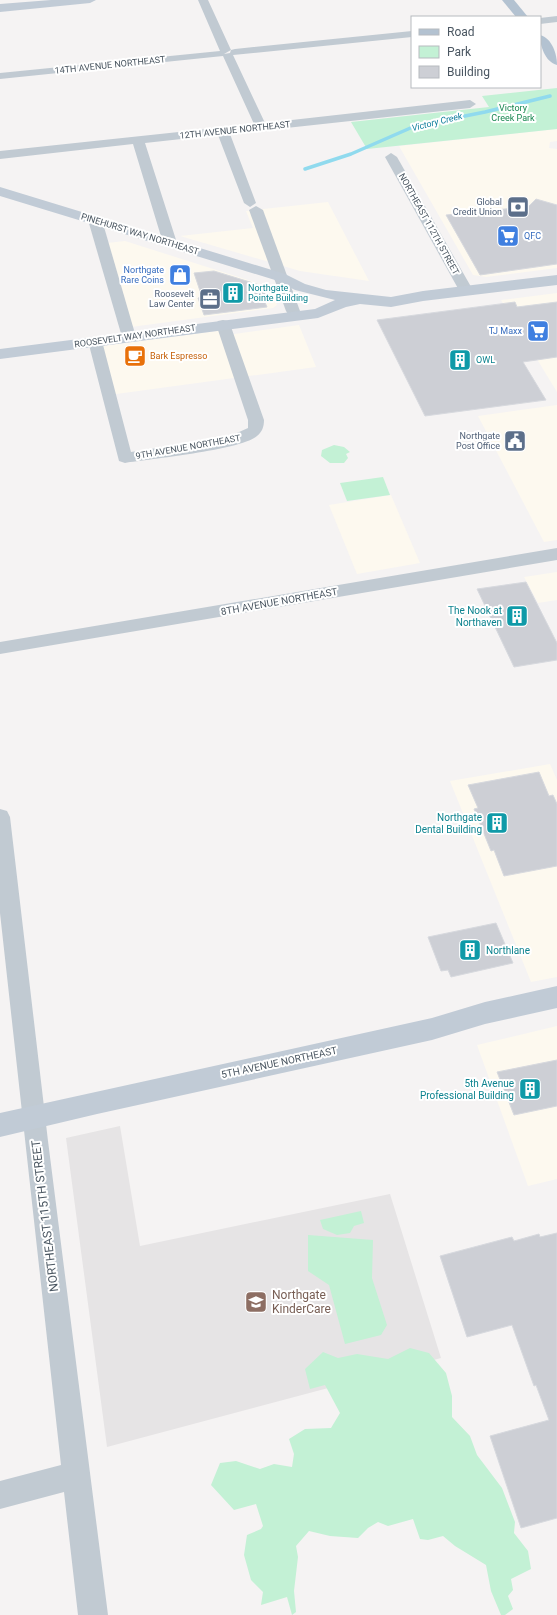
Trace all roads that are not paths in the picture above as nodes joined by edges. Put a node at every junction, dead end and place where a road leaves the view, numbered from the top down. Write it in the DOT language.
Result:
graph roads {
  1 [pos="90,0"];
  2 [pos="203,0"];
  3 [pos="508,0"];
  4 [pos="49,2"];
  5 [pos="0,8"];
  6 [pos="521,16"];
  7 [pos="557,19"];
  8 [pos="541,21"];
  9 [pos="411,34"];
  10 [pos="541,41"];
  11 [pos="227,53"];
  12 [pos="557,61"];
  13 [pos="0,76"];
  14 [pos="470,104"];
  15 [pos="261,126"];
  16 [pos="223,131"];
  17 [pos="138,140"];
  18 [pos="0,155"];
  19 [pos="391,157"];
  20 [pos="0,191"];
  21 [pos="95,220"];
  22 [pos="170,243"];
  23 [pos="280,277"];
  24 [pos="557,280"];
  25 [pos="467,292"];
  26 [pos="362,295"];
  27 [pos="338,296"];
  28 [pos="294,311"];
  29 [pos="269,318"];
  30 [pos="223,324"];
  31 [pos="130,337"];
  32 [pos="95,341"];
  33 [pos="0,354"];
  34 [pos="557,554"];
  35 [pos="0,648"];
  36 [pos="0,817"];
  37 [pos="2,854"];
  38 [pos="557,997"];
  39 [pos="33,1117"];
  40 [pos="0,1125"];
  41 [pos="76,1475"];
  42 [pos="0,1495"];
  43 [pos="93,1615"];
  1 -- 4 [label="main road"];
  2 -- 11 [label="street"];
  3 -- 6 [label="main road"];
  4 -- 5 [label="main road"];
  7 -- 8 [label="street"];
  9 -- 11 [label="street, 14TH AVENUE NORTHEAST"];
  10 -- 12 [label="main road"];
  11 -- 13 [label="street, 14TH AVENUE NORTHEAST"];
  11 -- 15 [label="street"];
  14 -- 15 [label="street, 12TH AVENUE NORTHEAST"];
  15 -- 16 [label="street, 12TH AVENUE NORTHEAST"];
  16 -- 17 [label="street, 12TH AVENUE NORTHEAST"];
  16 -- 23 [label="street"];
  17 -- 18 [label="street, 12TH AVENUE NORTHEAST"];
  17 -- 22 [label="street"];
  19 -- 25 [label="street, NORTHEAST 112TH STREET"];
  20 -- 21 [label="main road, PINEHURST WAY NORTHEAST"];
  21 -- 22 [label="main road, PINEHURST WAY NORTHEAST"];
  21 -- 31 [label="street"];
  22 -- 23 [label="main road, PINEHURST WAY NORTHEAST"];
  23 -- 26 [label="main road, PINEHURST WAY NORTHEAST"];
  23 -- 27 [label="main road, PINEHURST WAY NORTHEAST"];
  23 -- 28 [label="street"];
  24 -- 25 [label="main road, ROOSEVELT WAY NORTHEAST"];
  25 -- 26 [label="main road, ROOSEVELT WAY NORTHEAST"];
  26 -- 27 [label="main road, ROOSEVELT WAY NORTHEAST"];
  26 -- 29 [label="main road, ROOSEVELT WAY NORTHEAST"];
  27 -- 28 [label="main road, ROOSEVELT WAY NORTHEAST"];
  28 -- 29 [label="main road, ROOSEVELT WAY NORTHEAST"];
  29 -- 30 [label="main road, ROOSEVELT WAY NORTHEAST"];
  30 -- 31 [label="main road, ROOSEVELT WAY NORTHEAST"];
  30 -- 32 [label="street, 9TH AVENUE NORTHEAST"];
  31 -- 32 [label="main road, ROOSEVELT WAY NORTHEAST"];
  32 -- 33 [label="main road, ROOSEVELT WAY NORTHEAST"];
  34 -- 35 [label="street, 8TH AVENUE NORTHEAST"];
  36 -- 37 [label="street, NORTHEAST 115TH STREET"];
  37 -- 39 [label="street, NORTHEAST 115TH STREET"];
  38 -- 39 [label="main road, 5TH AVENUE NORTHEAST"];
  39 -- 40 [label="main road, 5TH AVENUE NORTHEAST"];
  39 -- 41 [label="street, NORTHEAST 115TH STREET"];
  41 -- 42 [label="street"];
  41 -- 43 [label="street, NORTHEAST 115TH STREET"];
}
